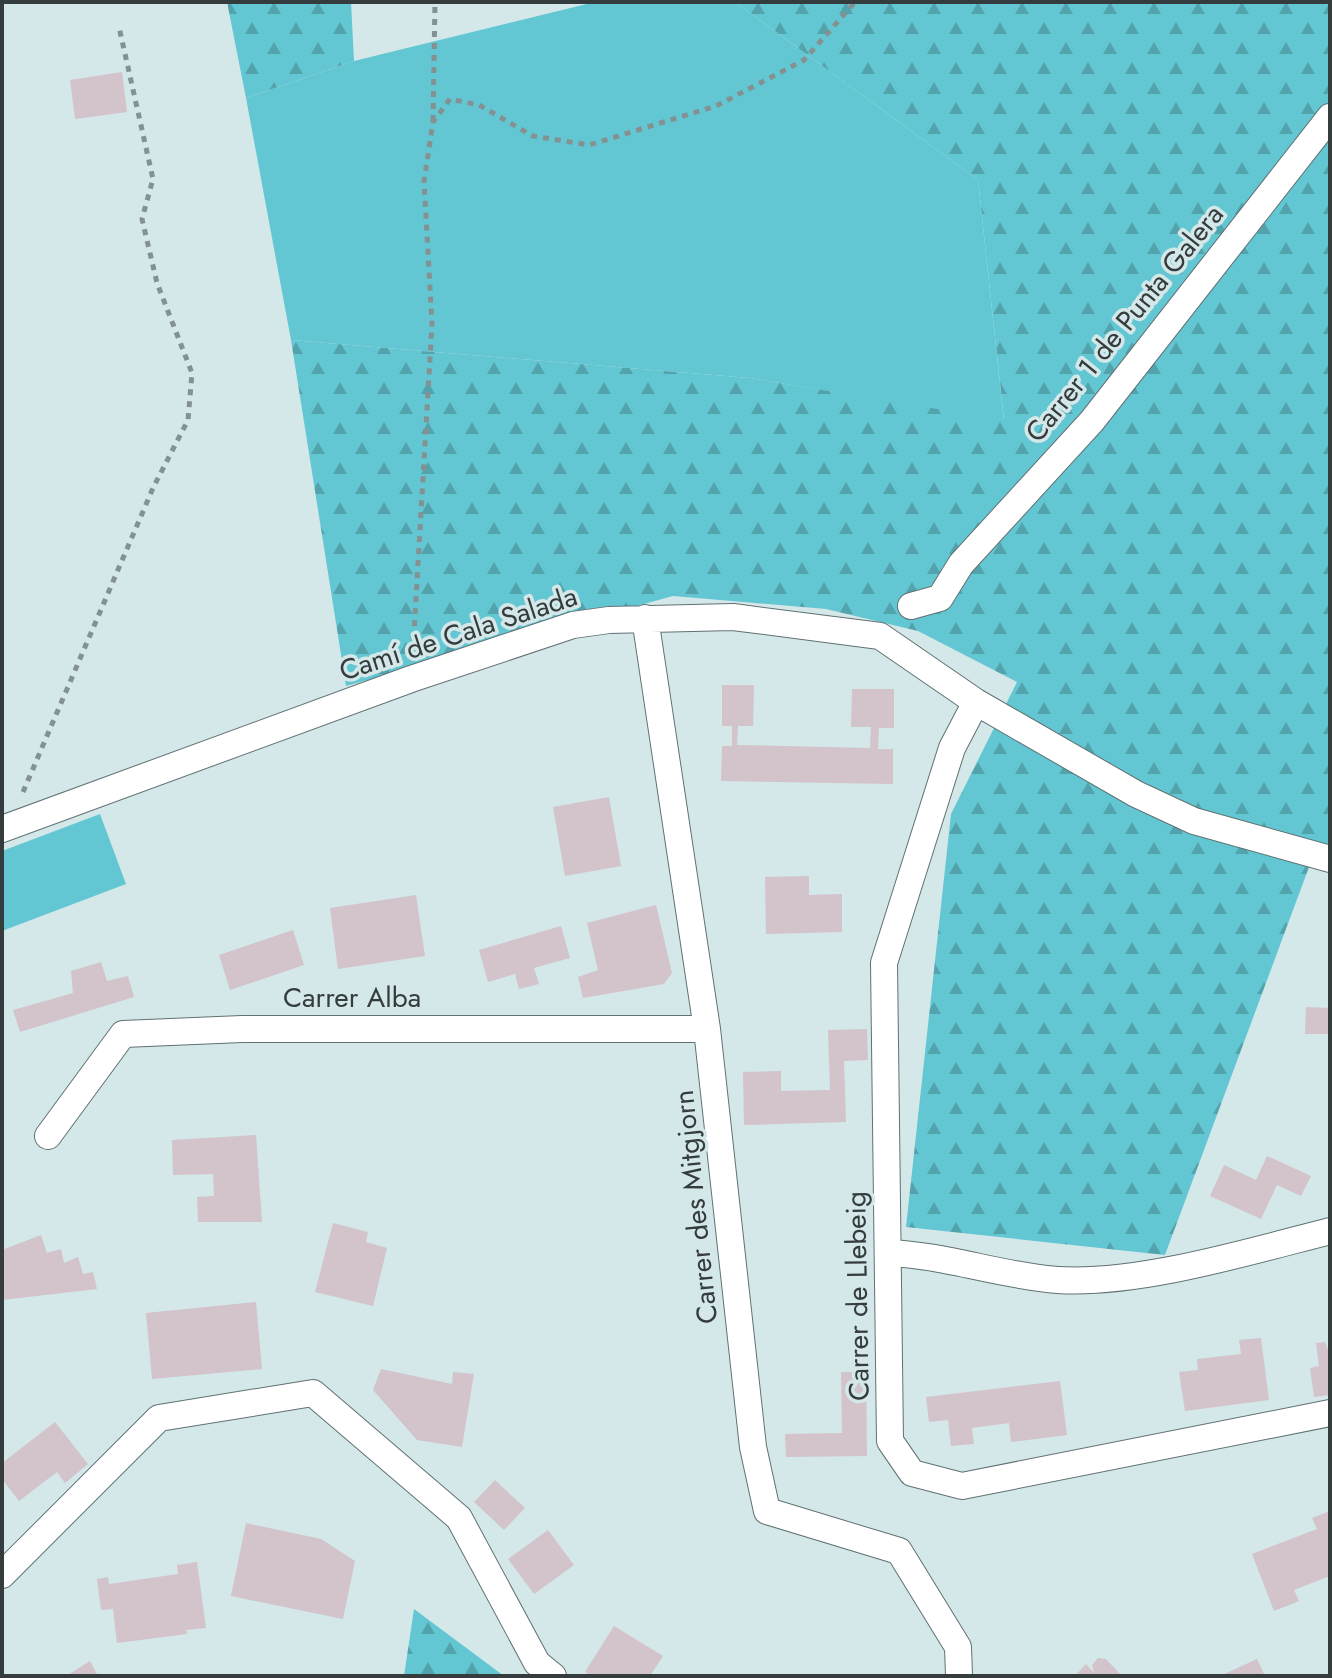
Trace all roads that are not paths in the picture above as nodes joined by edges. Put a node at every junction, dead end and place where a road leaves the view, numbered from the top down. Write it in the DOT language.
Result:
graph roads {
  1 [pos="1330,117"];
  2 [pos="645,618"];
  3 [pos="880,636"];
  4 [pos="976,702"];
  5 [pos="5,828"];
  6 [pos="1330,859"];
  7 [pos="707,1029"];
  8 [pos="48,1136"];
  9 [pos="1330,1231"];
  10 [pos="888,1253"];
  11 [pos="1330,1413"];
  12 [pos="2,1575"];
  13 [pos="553,1676"];
  14 [pos="959,1676"];
  1 -- 3 [label="street, Carrer 1 de Punta Galera"];
  2 -- 3 [label="street, Camí de Cala Salada"];
  2 -- 5 [label="street, Camí de Cala Salada"];
  2 -- 7 [label="street, Carrer des Mitgjorn"];
  3 -- 4 [label="street, Camí de Cala Salada"];
  4 -- 6 [label="street, Camí de Cala Salada"];
  4 -- 10 [label="street, Carrer de Llebeig"];
  7 -- 8 [label="street, Carrer Alba"];
  7 -- 14 [label="street, Carrer des Mitgjorn"];
  9 -- 10 [label="street"];
  10 -- 11 [label="street, Carrer de Llebeig"];
  12 -- 13 [label="street"];
}
